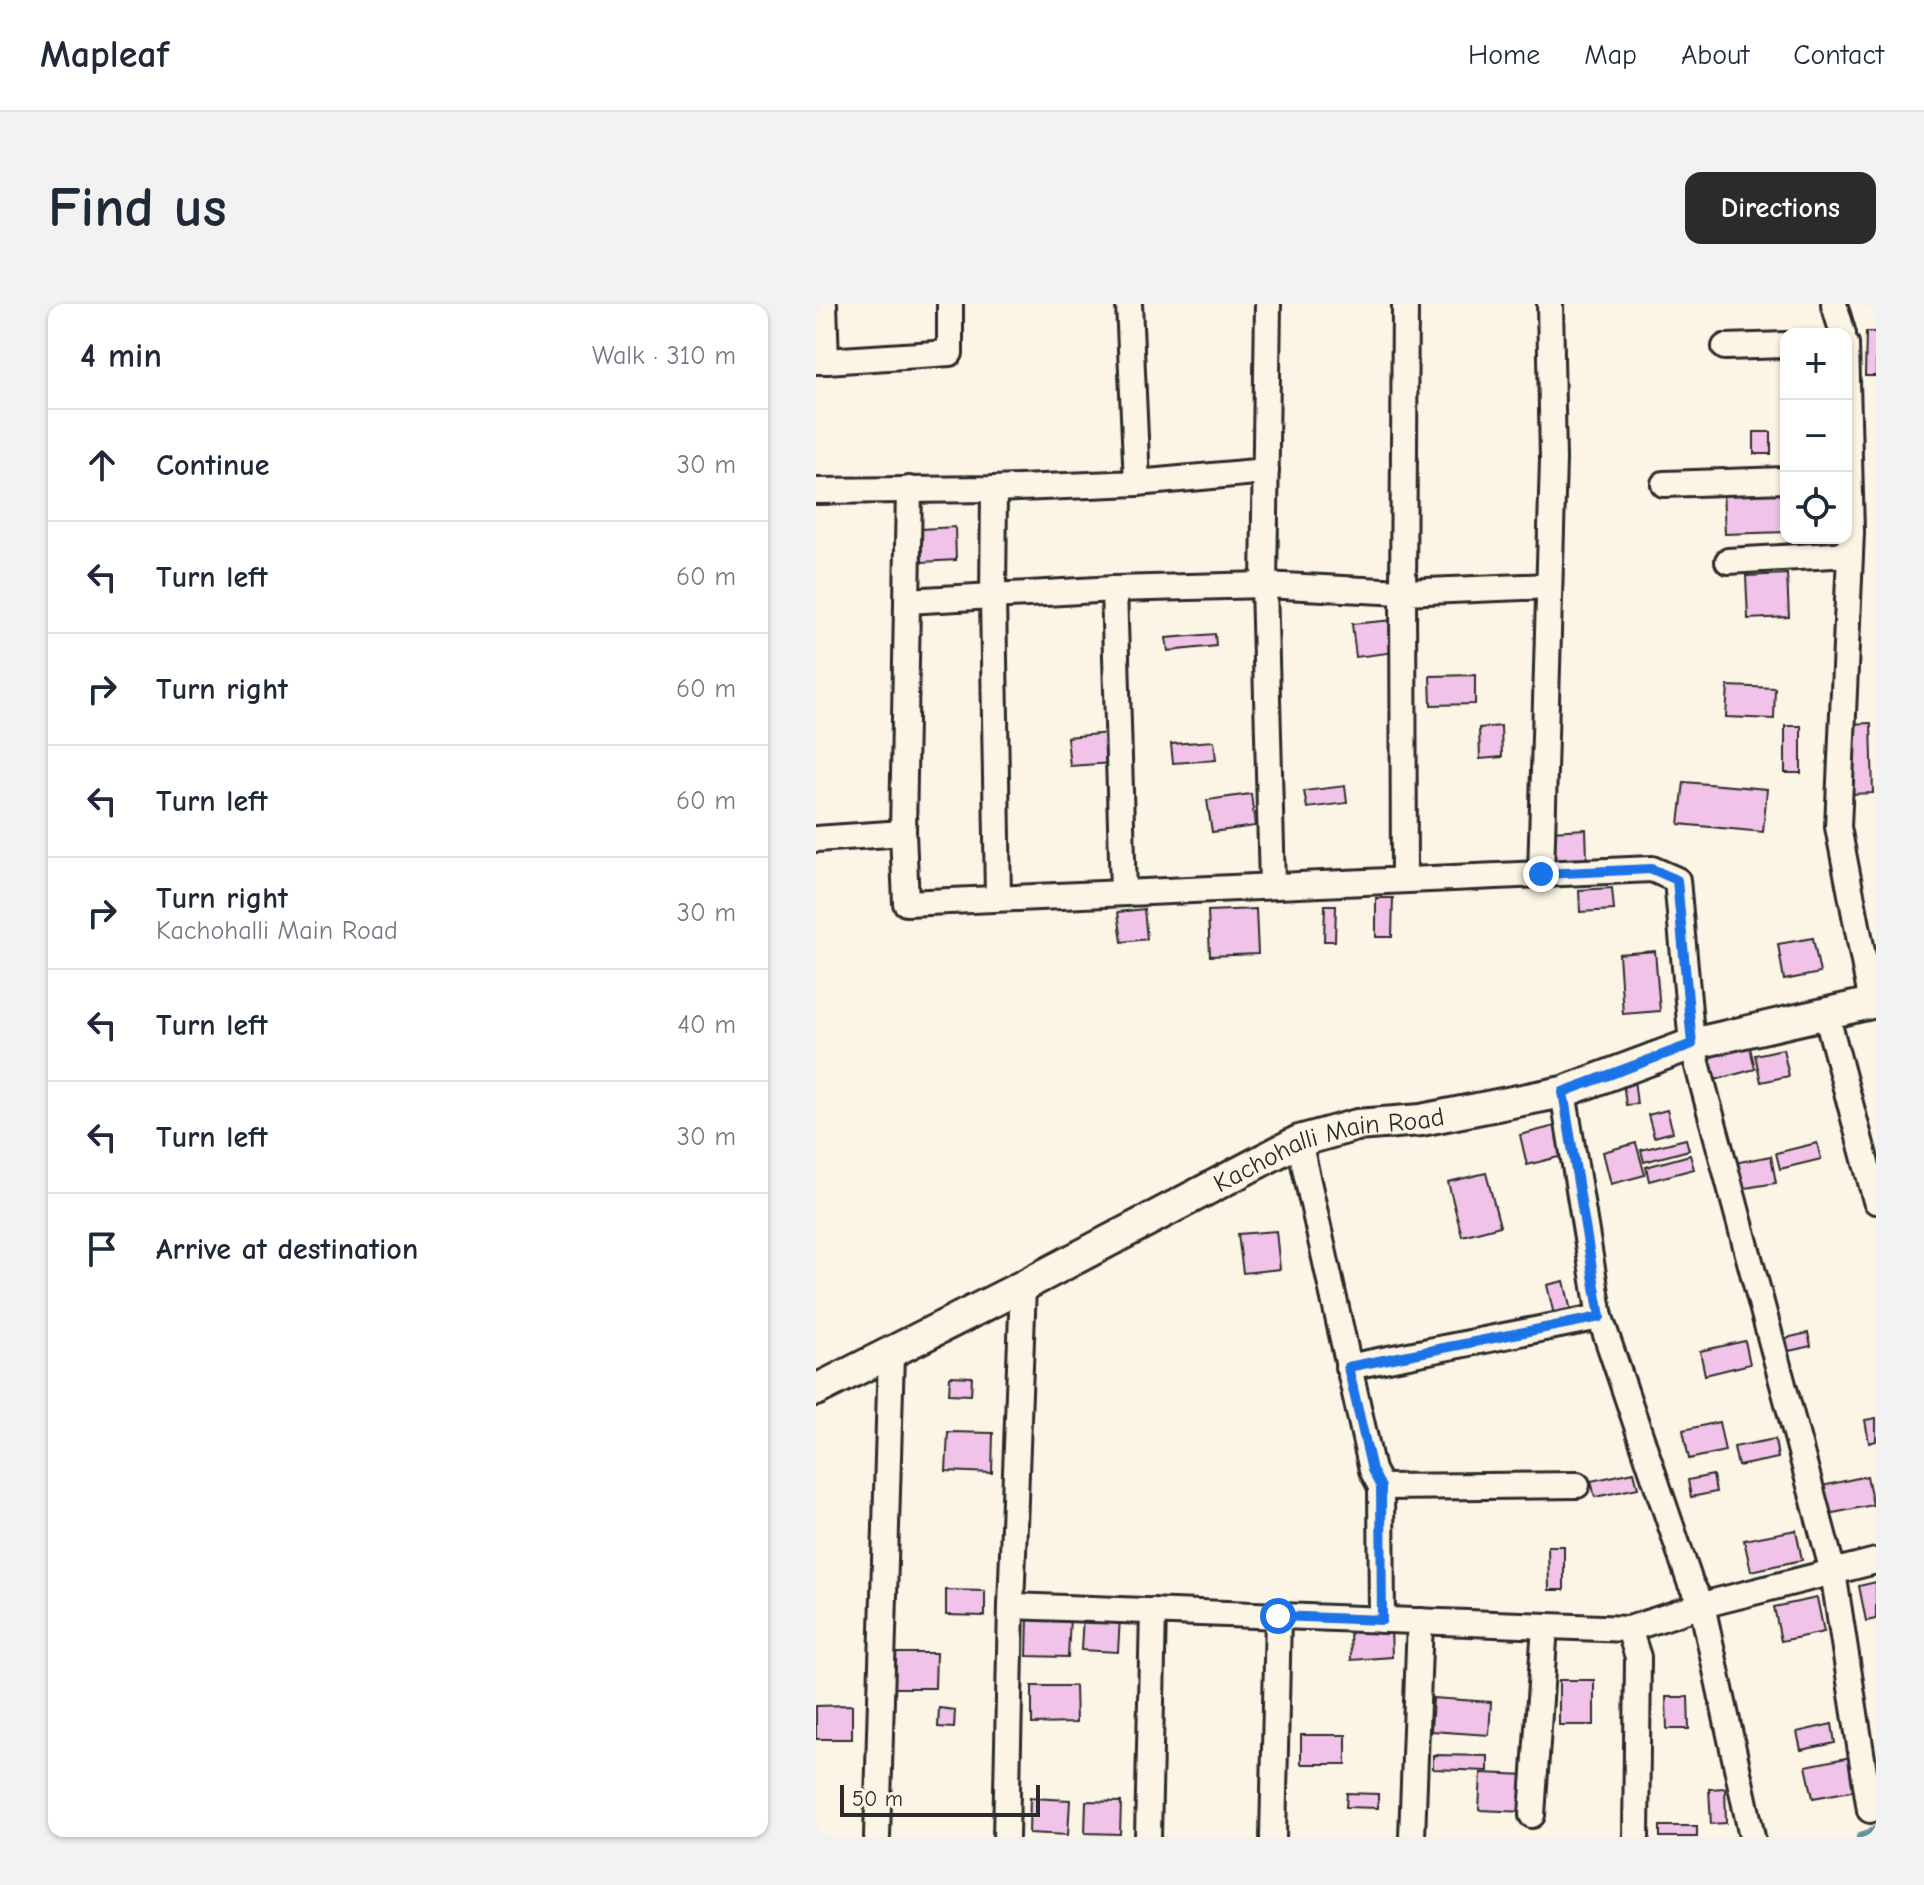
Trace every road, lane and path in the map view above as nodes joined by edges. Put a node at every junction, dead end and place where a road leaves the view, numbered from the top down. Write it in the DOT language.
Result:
graph roads {
  1 [pos="824,304"];
  2 [pos="950,304"];
  3 [pos="1129,304"];
  4 [pos="1268,304"];
  5 [pos="1405,304"];
  6 [pos="1550,304"];
  7 [pos="1834,304"];
  8 [pos="1841,328"];
  9 [pos="1780,345"];
  10 [pos="1725,347"];
  11 [pos="821,361"];
  12 [pos="1847,400"];
  13 [pos="1266,471"];
  14 [pos="1848,472"];
  15 [pos="1780,480"];
  16 [pos="1137,483"];
  17 [pos="1664,484"];
  18 [pos="909,489"];
  19 [pos="994,489"];
  20 [pos="816,491"];
  21 [pos="1850,544"];
  22 [pos="1850,554"];
  23 [pos="1728,561"];
  24 [pos="1264,585"];
  25 [pos="1549,586"];
  26 [pos="1114,589"];
  27 [pos="1403,592"];
  28 [pos="993,598"];
  29 [pos="907,601"];
  30 [pos="903,833"];
  31 [pos="816,839"];
  32 [pos="1541,874"];
  33 [pos="1404,880"];
  34 [pos="1272,885"];
  35 [pos="1123,892"];
  36 [pos="998,897"];
  37 [pos="1874,1002"];
  38 [pos="1826,1013"];
  39 [pos="1692,1044"];
  40 [pos="1563,1092"];
  41 [pos="1299,1141"];
  42 [pos="1876,1201"];
  43 [pos="1023,1286"];
  44 [pos="1600,1317"];
  45 [pos="891,1354"];
  46 [pos="1348,1367"];
  47 [pos="816,1390"];
  48 [pos="1577,1485"];
  49 [pos="1381,1487"];
  50 [pos="1876,1561"];
  51 [pos="1833,1572"];
  52 [pos="1702,1605"];
  53 [pos="1011,1606"];
  54 [pos="1153,1611"];
  55 [pos="1278,1616"];
  56 [pos="1382,1620"];
  57 [pos="1420,1621"];
  58 [pos="1545,1626"];
  59 [pos="1629,1629"];
  60 [pos="1870,1810"];
  61 [pos="1532,1815"];
  62 [pos="877,1837"];
  63 [pos="1006,1837"];
  64 [pos="1148,1837"];
  65 [pos="1273,1837"];
  66 [pos="1412,1837"];
  67 [pos="1636,1837"];
  68 [pos="1752,1837"];
  1 -- 11 [label="street"];
  2 -- 11 [label="street"];
  3 -- 16 [label="street"];
  4 -- 13 [label="street"];
  5 -- 27 [label="street"];
  6 -- 25 [label="street"];
  7 -- 8 [label="street"];
  9 -- 10 [label="street"];
  12 -- 14 [label="street"];
  13 -- 16 [label="street"];
  13 -- 24 [label="street"];
  15 -- 17 [label="street"];
  16 -- 19 [label="street"];
  18 -- 19 [label="street"];
  18 -- 20 [label="street"];
  18 -- 29 [label="street"];
  19 -- 28 [label="street"];
  21 -- 22 [label="street"];
  22 -- 23 [label="street"];
  22 -- 37 [label="street"];
  24 -- 26 [label="street"];
  24 -- 27 [label="street"];
  24 -- 34 [label="street"];
  25 -- 27 [label="street"];
  25 -- 32 [label="street"];
  26 -- 28 [label="street"];
  26 -- 35 [label="street"];
  27 -- 33 [label="street"];
  28 -- 29 [label="street"];
  28 -- 36 [label="street"];
  29 -- 30 [label="street"];
  30 -- 31 [label="street"];
  30 -- 36 [label="street"];
  32 -- 33 [label="street"];
  32 -- 39 [label="street"];
  33 -- 34 [label="street"];
  34 -- 35 [label="street"];
  35 -- 36 [label="street"];
  37 -- 38 [label="street, Kachohalli Main Road"];
  38 -- 39 [label="street, Kachohalli Main Road"];
  38 -- 42 [label="street"];
  39 -- 40 [label="street, Kachohalli Main Road"];
  39 -- 51 [label="street"];
  40 -- 41 [label="street, Kachohalli Main Road"];
  40 -- 44 [label="street"];
  41 -- 43 [label="street, Kachohalli Main Road"];
  41 -- 46 [label="street"];
  43 -- 45 [label="street, Kachohalli Main Road"];
  43 -- 53 [label="street"];
  44 -- 46 [label="street"];
  44 -- 52 [label="street"];
  45 -- 47 [label="street, Kachohalli Main Road"];
  45 -- 62 [label="street"];
  46 -- 49 [label="street"];
  48 -- 49 [label="street"];
  49 -- 56 [label="street"];
  50 -- 51 [label="street"];
  51 -- 52 [label="street"];
  51 -- 60 [label="street"];
  52 -- 59 [label="street"];
  52 -- 68 [label="street"];
  53 -- 54 [label="street"];
  53 -- 63 [label="street"];
  54 -- 55 [label="street"];
  54 -- 64 [label="street"];
  55 -- 56 [label="street"];
  55 -- 65 [label="street"];
  56 -- 57 [label="street"];
  57 -- 58 [label="street"];
  57 -- 66 [label="street"];
  58 -- 59 [label="street"];
  58 -- 61 [label="street"];
  59 -- 67 [label="street"];
}
